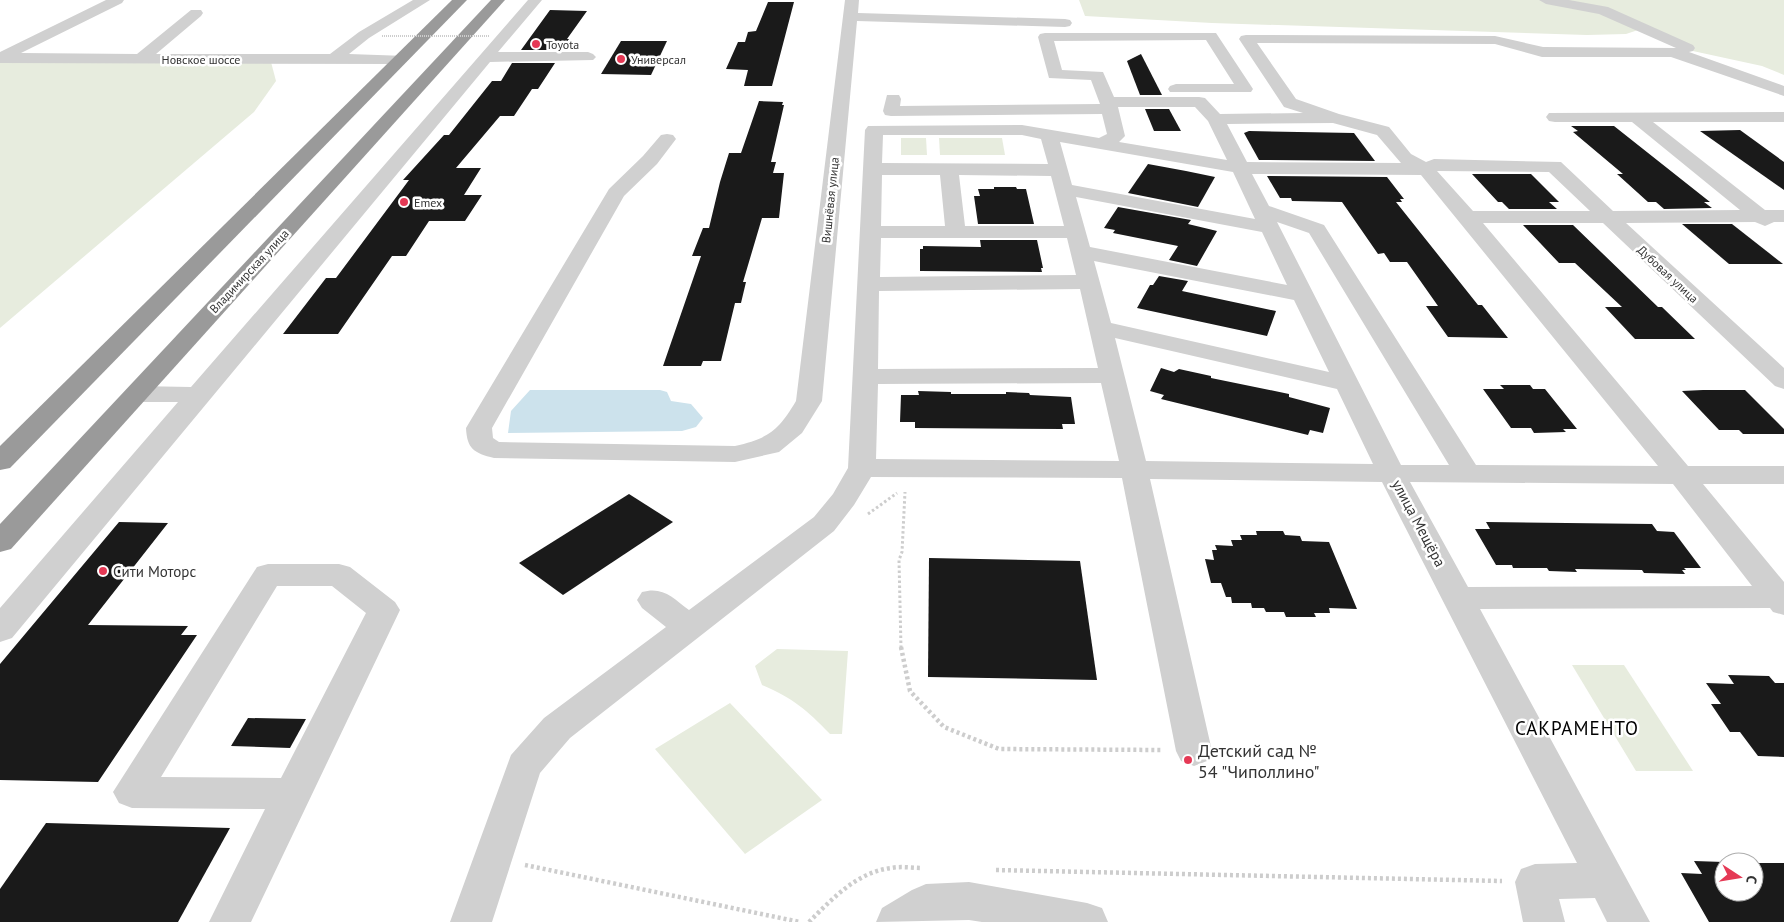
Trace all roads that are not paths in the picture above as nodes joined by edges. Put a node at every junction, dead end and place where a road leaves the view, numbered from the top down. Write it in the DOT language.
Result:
graph roads {
  1 [pos="117,0"];
  2 [pos="423,0"];
  3 [pos="460,0"];
  4 [pos="498,0"];
  5 [pos="535,0"];
  6 [pos="1546,0"];
  7 [pos="852,9"];
  8 [pos="196,13"];
  9 [pos="1065,23"];
  10 [pos="1691,49"];
  11 [pos="485,57"];
  12 [pos="588,57"];
  13 [pos="0,58"];
  14 [pos="140,59"];
  15 [pos="333,59"];
  16 [pos="402,59"];
  17 [pos="1784,91"];
  18 [pos="893,99"];
  19 [pos="1107,100"];
  20 [pos="1784,116"];
  21 [pos="1555,117"];
  22 [pos="1636,117"];
  23 [pos="1758,117"];
  24 [pos="1333,118"];
  25 [pos="1216,119"];
  26 [pos="1784,134"];
  27 [pos="1049,135"];
  28 [pos="667,138"];
  29 [pos="1101,144"];
  30 [pos="1240,168"];
  31 [pos="1426,169"];
  32 [pos="872,170"];
  33 [pos="949,170"];
  34 [pos="1058,170"];
  35 [pos="1063,189"];
  36 [pos="1606,216"];
  37 [pos="1759,216"];
  38 [pos="1784,216"];
  39 [pos="1467,217"];
  40 [pos="1266,219"];
  41 [pos="870,232"];
  42 [pos="956,232"];
  43 [pos="1784,234"];
  44 [pos="1078,242"];
  45 [pos="1089,282"];
  46 [pos="869,284"];
  47 [pos="1304,295"];
  48 [pos="1100,328"];
  49 [pos="1112,374"];
  50 [pos="866,376"];
  51 [pos="1784,381"];
  52 [pos="1348,384"];
  53 [pos="136,394"];
  54 [pos="199,395"];
  55 [pos="0,462"];
  56 [pos="862,468"];
  57 [pos="1134,468"];
  58 [pos="1392,474"];
  59 [pos="1468,474"];
  60 [pos="1679,475"];
  61 [pos="1784,475"];
  62 [pos="0,542"];
  63 [pos="1459,598"];
  64 [pos="653,600"];
  65 [pos="1781,600"];
  66 [pos="689,627"];
  67 [pos="0,630"];
  68 [pos="1194,751"];
  69 [pos="292,794"];
  70 [pos="1607,880"];
  71 [pos="230,922"];
  72 [pos="471,922"];
  73 [pos="897,922"];
  74 [pos="1087,922"];
  75 [pos="1544,922"];
  76 [pos="1629,922"];
  1 -- 13 [label="street"];
  2 -- 15 [label="street"];
  3 -- 16 [label="highway"];
  4 -- 53 [label="highway, Владимирская улица"];
  5 -- 11 [label="street"];
  6 -- 10 [label="street"];
  7 -- 9 [label="street"];
  7 -- 28 [label="street, Вишнёвая улица"];
  8 -- 14 [label="street"];
  11 -- 12 [label="street"];
  11 -- 54 [label="street"];
  13 -- 14 [label="street, Новское шоссе"];
  14 -- 15 [label="street, Новское шоссе"];
  15 -- 16 [label="street, Новское шоссе"];
  16 -- 55 [label="highway"];
  17 -- 24 [label="street"];
  18 -- 19 [label="street"];
  19 -- 19 [label="street"];
  19 -- 25 [label="street"];
  19 -- 29 [label="street"];
  20 -- 23 [label="street"];
  21 -- 22 [label="street"];
  22 -- 23 [label="street"];
  22 -- 37 [label="street"];
  23 -- 26 [label="street"];
  24 -- 25 [label="street"];
  24 -- 31 [label="street"];
  25 -- 30 [label="street, улица Мещёра"];
  27 -- 29 [label="street"];
  27 -- 32 [label="street"];
  27 -- 34 [label="street"];
  29 -- 30 [label="street"];
  30 -- 31 [label="street"];
  30 -- 40 [label="street, улица Мещёра"];
  31 -- 36 [label="street, Дубовая улица"];
  31 -- 39 [label="street"];
  32 -- 33 [label="street"];
  32 -- 41 [label="street"];
  33 -- 34 [label="street"];
  33 -- 42 [label="street"];
  34 -- 35 [label="street"];
  35 -- 40 [label="street"];
  35 -- 44 [label="street"];
  36 -- 37 [label="street"];
  36 -- 39 [label="street"];
  36 -- 51 [label="street, Дубовая улица"];
  37 -- 38 [label="street"];
  37 -- 43 [label="street"];
  39 -- 60 [label="street"];
  40 -- 47 [label="street, улица Мещёра"];
  40 -- 59 [label="street"];
  41 -- 42 [label="street"];
  41 -- 46 [label="street"];
  42 -- 44 [label="street"];
  44 -- 45 [label="street"];
  44 -- 47 [label="street"];
  45 -- 46 [label="street"];
  45 -- 48 [label="street"];
  46 -- 50 [label="street"];
  47 -- 52 [label="street, улица Мещёра"];
  48 -- 49 [label="street"];
  48 -- 52 [label="street"];
  49 -- 50 [label="street"];
  49 -- 57 [label="street"];
  50 -- 56 [label="street"];
  52 -- 58 [label="street, улица Мещёра"];
  53 -- 54 [label="street"];
  53 -- 62 [label="highway, Владимирская улица"];
  54 -- 67 [label="street"];
  56 -- 57 [label="street"];
  56 -- 66 [label="street"];
  57 -- 58 [label="street"];
  57 -- 68 [label="street"];
  58 -- 59 [label="street"];
  58 -- 63 [label="street, улица Мещёра"];
  59 -- 60 [label="street"];
  60 -- 61 [label="street"];
  60 -- 65 [label="street"];
  63 -- 65 [label="street"];
  63 -- 70 [label="street, улица Мещёра"];
  64 -- 66 [label="street"];
  66 -- 72 [label="street"];
  69 -- 69 [label="street"];
  69 -- 71 [label="street"];
  70 -- 75 [label="street"];
  70 -- 76 [label="street, улица Мещёра"];
  73 -- 74 [label="street"];
}
